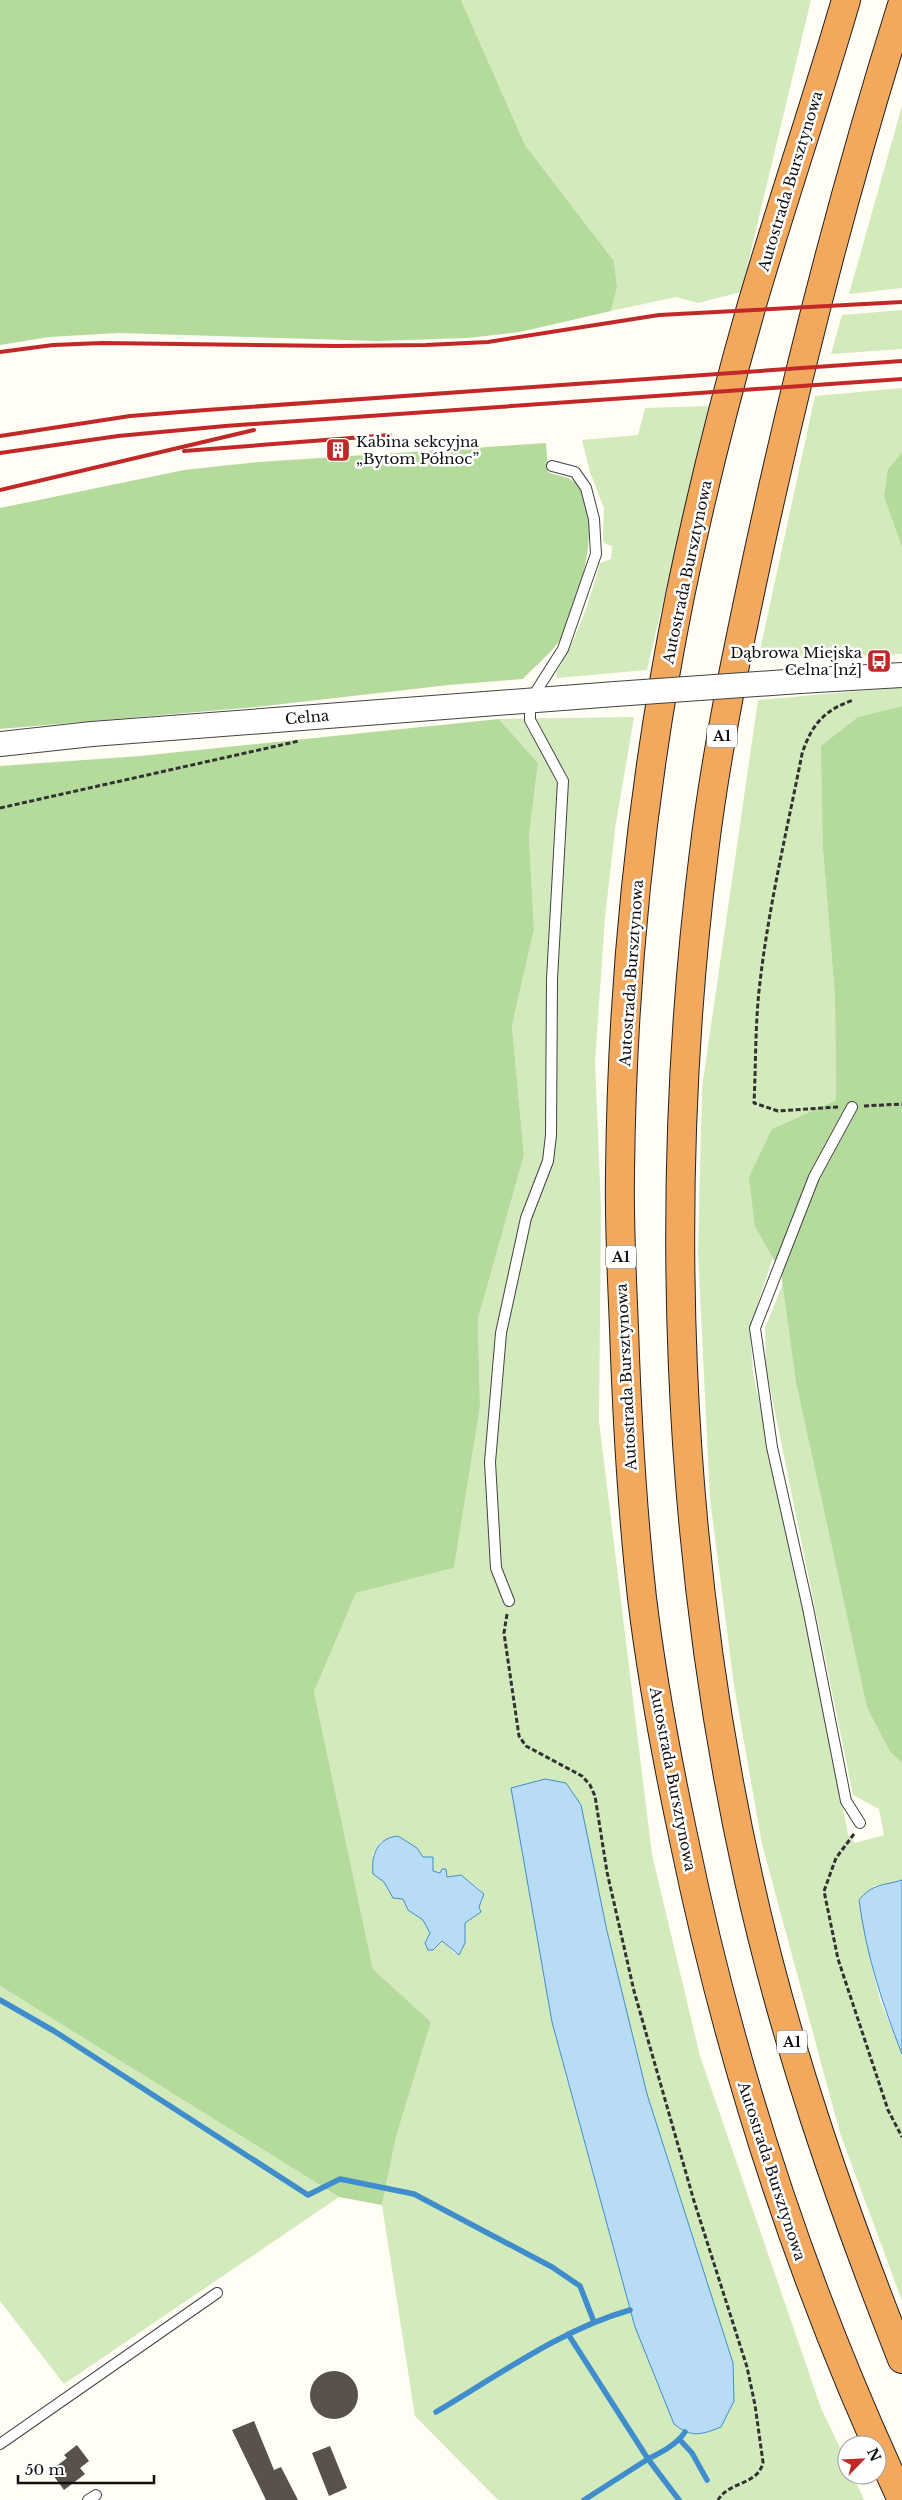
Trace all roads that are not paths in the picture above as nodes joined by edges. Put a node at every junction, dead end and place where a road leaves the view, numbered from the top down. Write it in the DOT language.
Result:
graph roads {
  1 [pos="846,0"];
  2 [pos="902,5"];
  3 [pos="552,466"];
  4 [pos="902,675"];
  5 [pos="530,701"];
  6 [pos="0,744"];
  7 [pos="852,1107"];
  8 [pos="509,1601"];
  9 [pos="860,1823"];
  10 [pos="217,2293"];
  11 [pos="902,2359"];
  12 [pos="0,2444"];
  13 [pos="902,2500"];
  1 -- 13 [label="highway, Autostrada Bursztynowa / A1"];
  2 -- 11 [label="highway, A1"];
  3 -- 5 [label="lane"];
  4 -- 5 [label="street, Celna, bridge"];
  5 -- 6 [label="street, Celna"];
  5 -- 8 [label="lane"];
  7 -- 9 [label="lane"];
  10 -- 12 [label="lane"];
}
